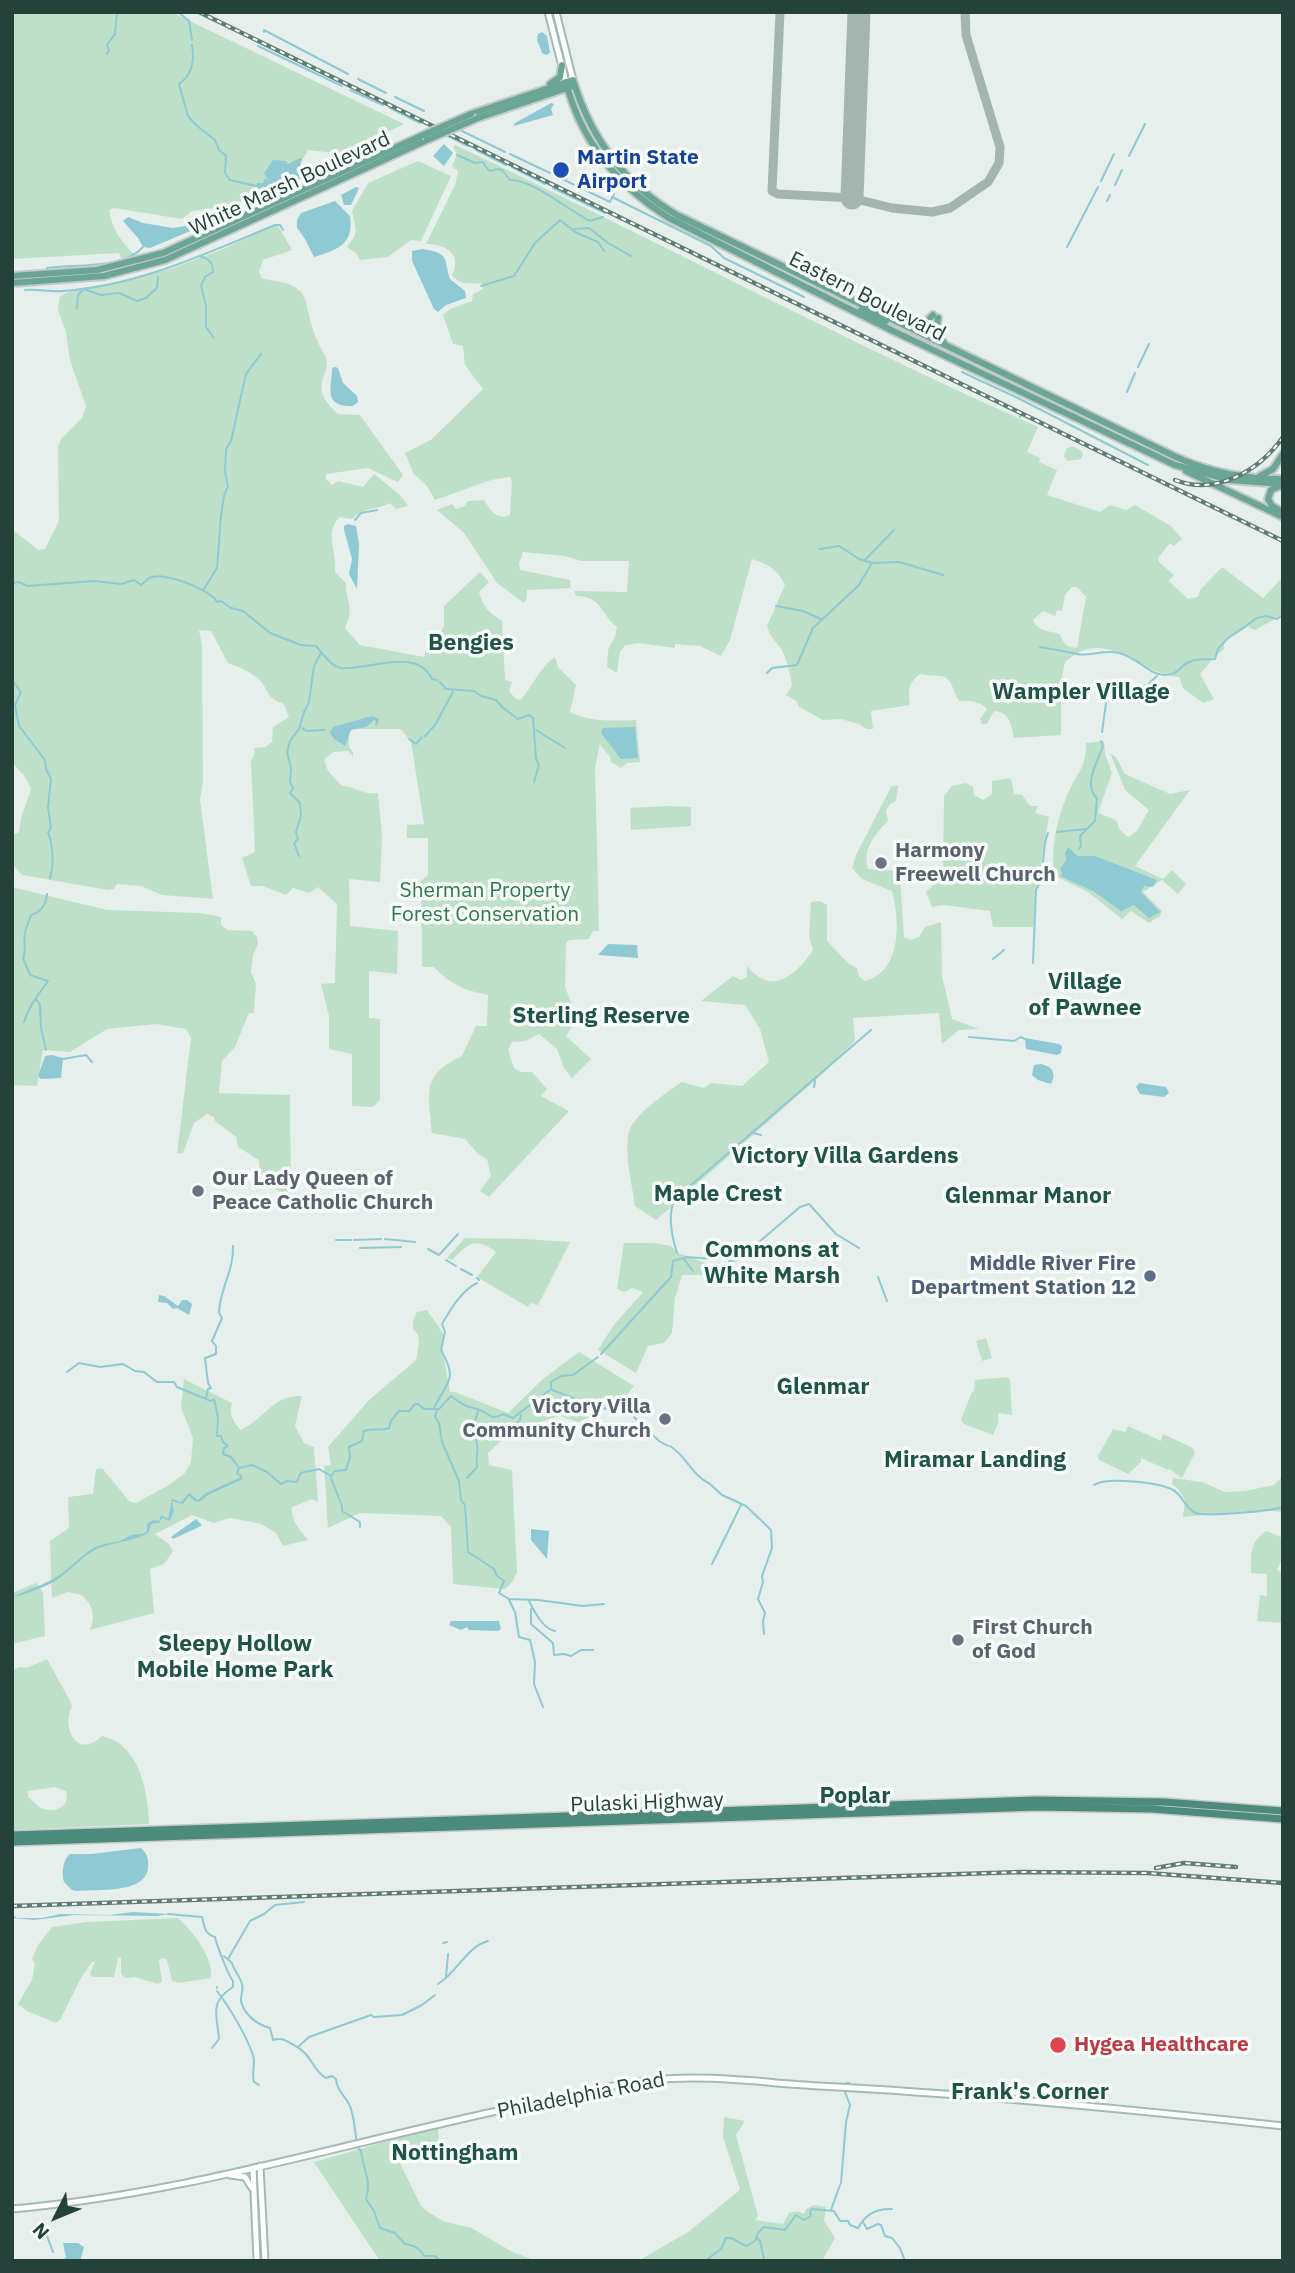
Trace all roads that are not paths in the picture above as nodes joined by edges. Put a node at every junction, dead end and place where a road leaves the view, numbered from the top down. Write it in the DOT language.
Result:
graph roads {
  1 [pos="548,12"];
  2 [pos="556,12"];
  3 [pos="562,65"];
  4 [pos="570,84"];
  5 [pos="536,92"];
  6 [pos="526,101"];
  7 [pos="576,113"];
  8 [pos="424,138"];
  9 [pos="12,276"];
  10 [pos="12,283"];
  11 [pos="824,294"];
  12 [pos="908,328"];
  13 [pos="925,336"];
  14 [pos="960,353"];
  15 [pos="1062,411"];
  16 [pos="1106,424"];
  17 [pos="1283,454"];
  18 [pos="1175,465"];
  19 [pos="1213,477"];
  20 [pos="1252,478"];
  21 [pos="1283,483"];
  22 [pos="1283,515"];
  23 [pos="1283,1811"];
  24 [pos="1283,1819"];
  25 [pos="211,1832"];
  26 [pos="12,1835"];
  27 [pos="12,1842"];
  28 [pos="1283,2126"];
  29 [pos="257,2167"];
  30 [pos="223,2174"];
  31 [pos="255,2197"];
  32 [pos="12,2208"];
  33 [pos="257,2261"];
  34 [pos="265,2261"];
  1 -- 3 [label="main road, Eastern Boulevard"];
  2 -- 4 [label="main road, Eastern Boulevard"];
  3 -- 4 [label="main road, Eastern Boulevard"];
  3 -- 5 [label="main road"];
  4 -- 5 [label="main road, White Marsh Boulevard"];
  4 -- 6 [label="main road, White Marsh Boulevard"];
  4 -- 7 [label="main road, Eastern Boulevard"];
  4 -- 12 [label="main road, Eastern Boulevard"];
  5 -- 8 [label="main road, White Marsh Boulevard, bridge"];
  6 -- 7 [label="main road"];
  6 -- 8 [label="main road, White Marsh Boulevard, bridge"];
  7 -- 11 [label="main road, Eastern Boulevard"];
  8 -- 9 [label="main road, White Marsh Boulevard"];
  8 -- 10 [label="main road, White Marsh Boulevard"];
  11 -- 13 [label="main road"];
  11 -- 15 [label="main road, Eastern Boulevard"];
  12 -- 13 [label="main road, Eastern Boulevard"];
  12 -- 14 [label="main road"];
  13 -- 14 [label="main road, Eastern Boulevard"];
  14 -- 16 [label="main road, Eastern Boulevard"];
  15 -- 16 [label="main road"];
  15 -- 18 [label="main road, Eastern Boulevard"];
  16 -- 19 [label="main road"];
  16 -- 20 [label="main road, Eastern Boulevard"];
  17 -- 20 [label="main road"];
  18 -- 19 [label="main road, Eastern Boulevard"];
  18 -- 22 [label="main road"];
  19 -- 21 [label="main road, Eastern Boulevard"];
  20 -- 21 [label="main road, Eastern Boulevard"];
  21 -- 22 [label="main road"];
  23 -- 25 [label="highway, Pulaski Highway"];
  24 -- 25 [label="highway, Pulaski Highway"];
  25 -- 26 [label="highway, Pulaski Highway"];
  25 -- 27 [label="highway, Pulaski Highway"];
  28 -- 29 [label="main road, Philadelphia Road"];
  29 -- 30 [label="main road, Philadelphia Road"];
  29 -- 31 [label="main road"];
  29 -- 34 [label="main road"];
  30 -- 31 [label="main road"];
  30 -- 32 [label="main road, Philadelphia Road"];
  31 -- 33 [label="main road"];
}
